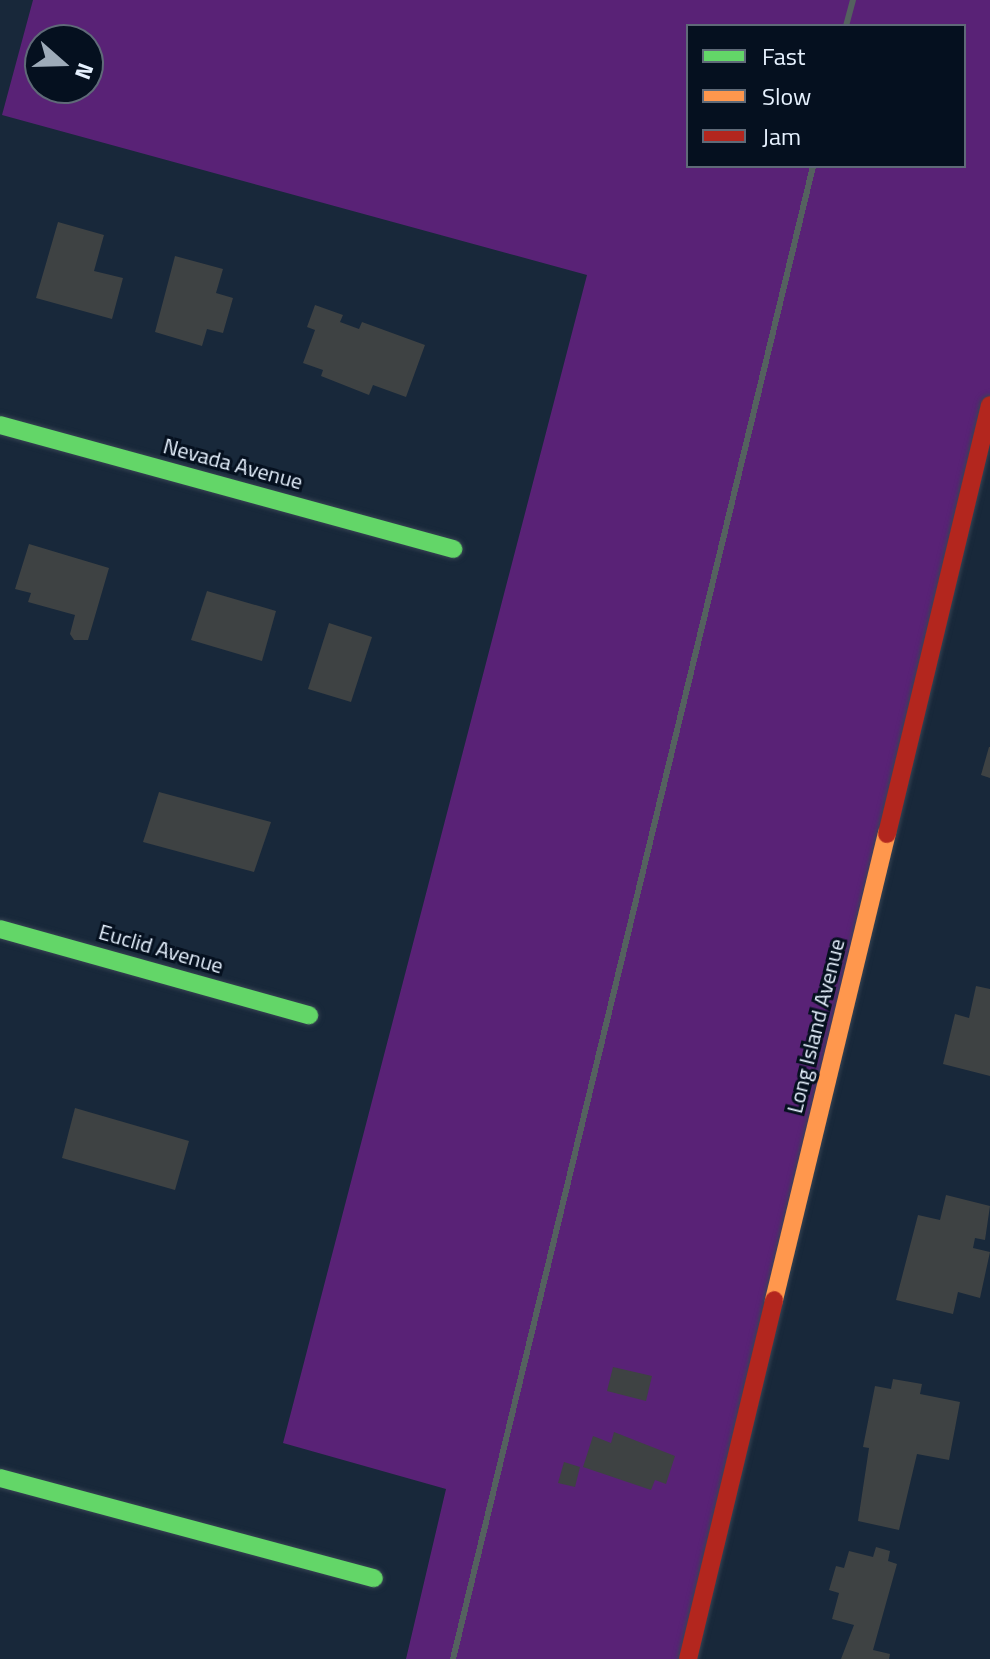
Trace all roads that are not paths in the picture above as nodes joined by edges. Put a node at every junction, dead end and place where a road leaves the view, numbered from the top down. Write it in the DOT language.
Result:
graph roads {
  1 [pos="990,405"];
  2 [pos="0,425"];
  3 [pos="453,549"];
  4 [pos="0,929"];
  5 [pos="309,1015"];
  6 [pos="0,1478"];
  7 [pos="374,1578"];
  8 [pos="688,1659"];
  1 -- 8 [label="street, Long Island Avenue"];
  2 -- 3 [label="street, Nevada Avenue"];
  4 -- 5 [label="street, Euclid Avenue"];
  6 -- 7 [label="street"];
}
